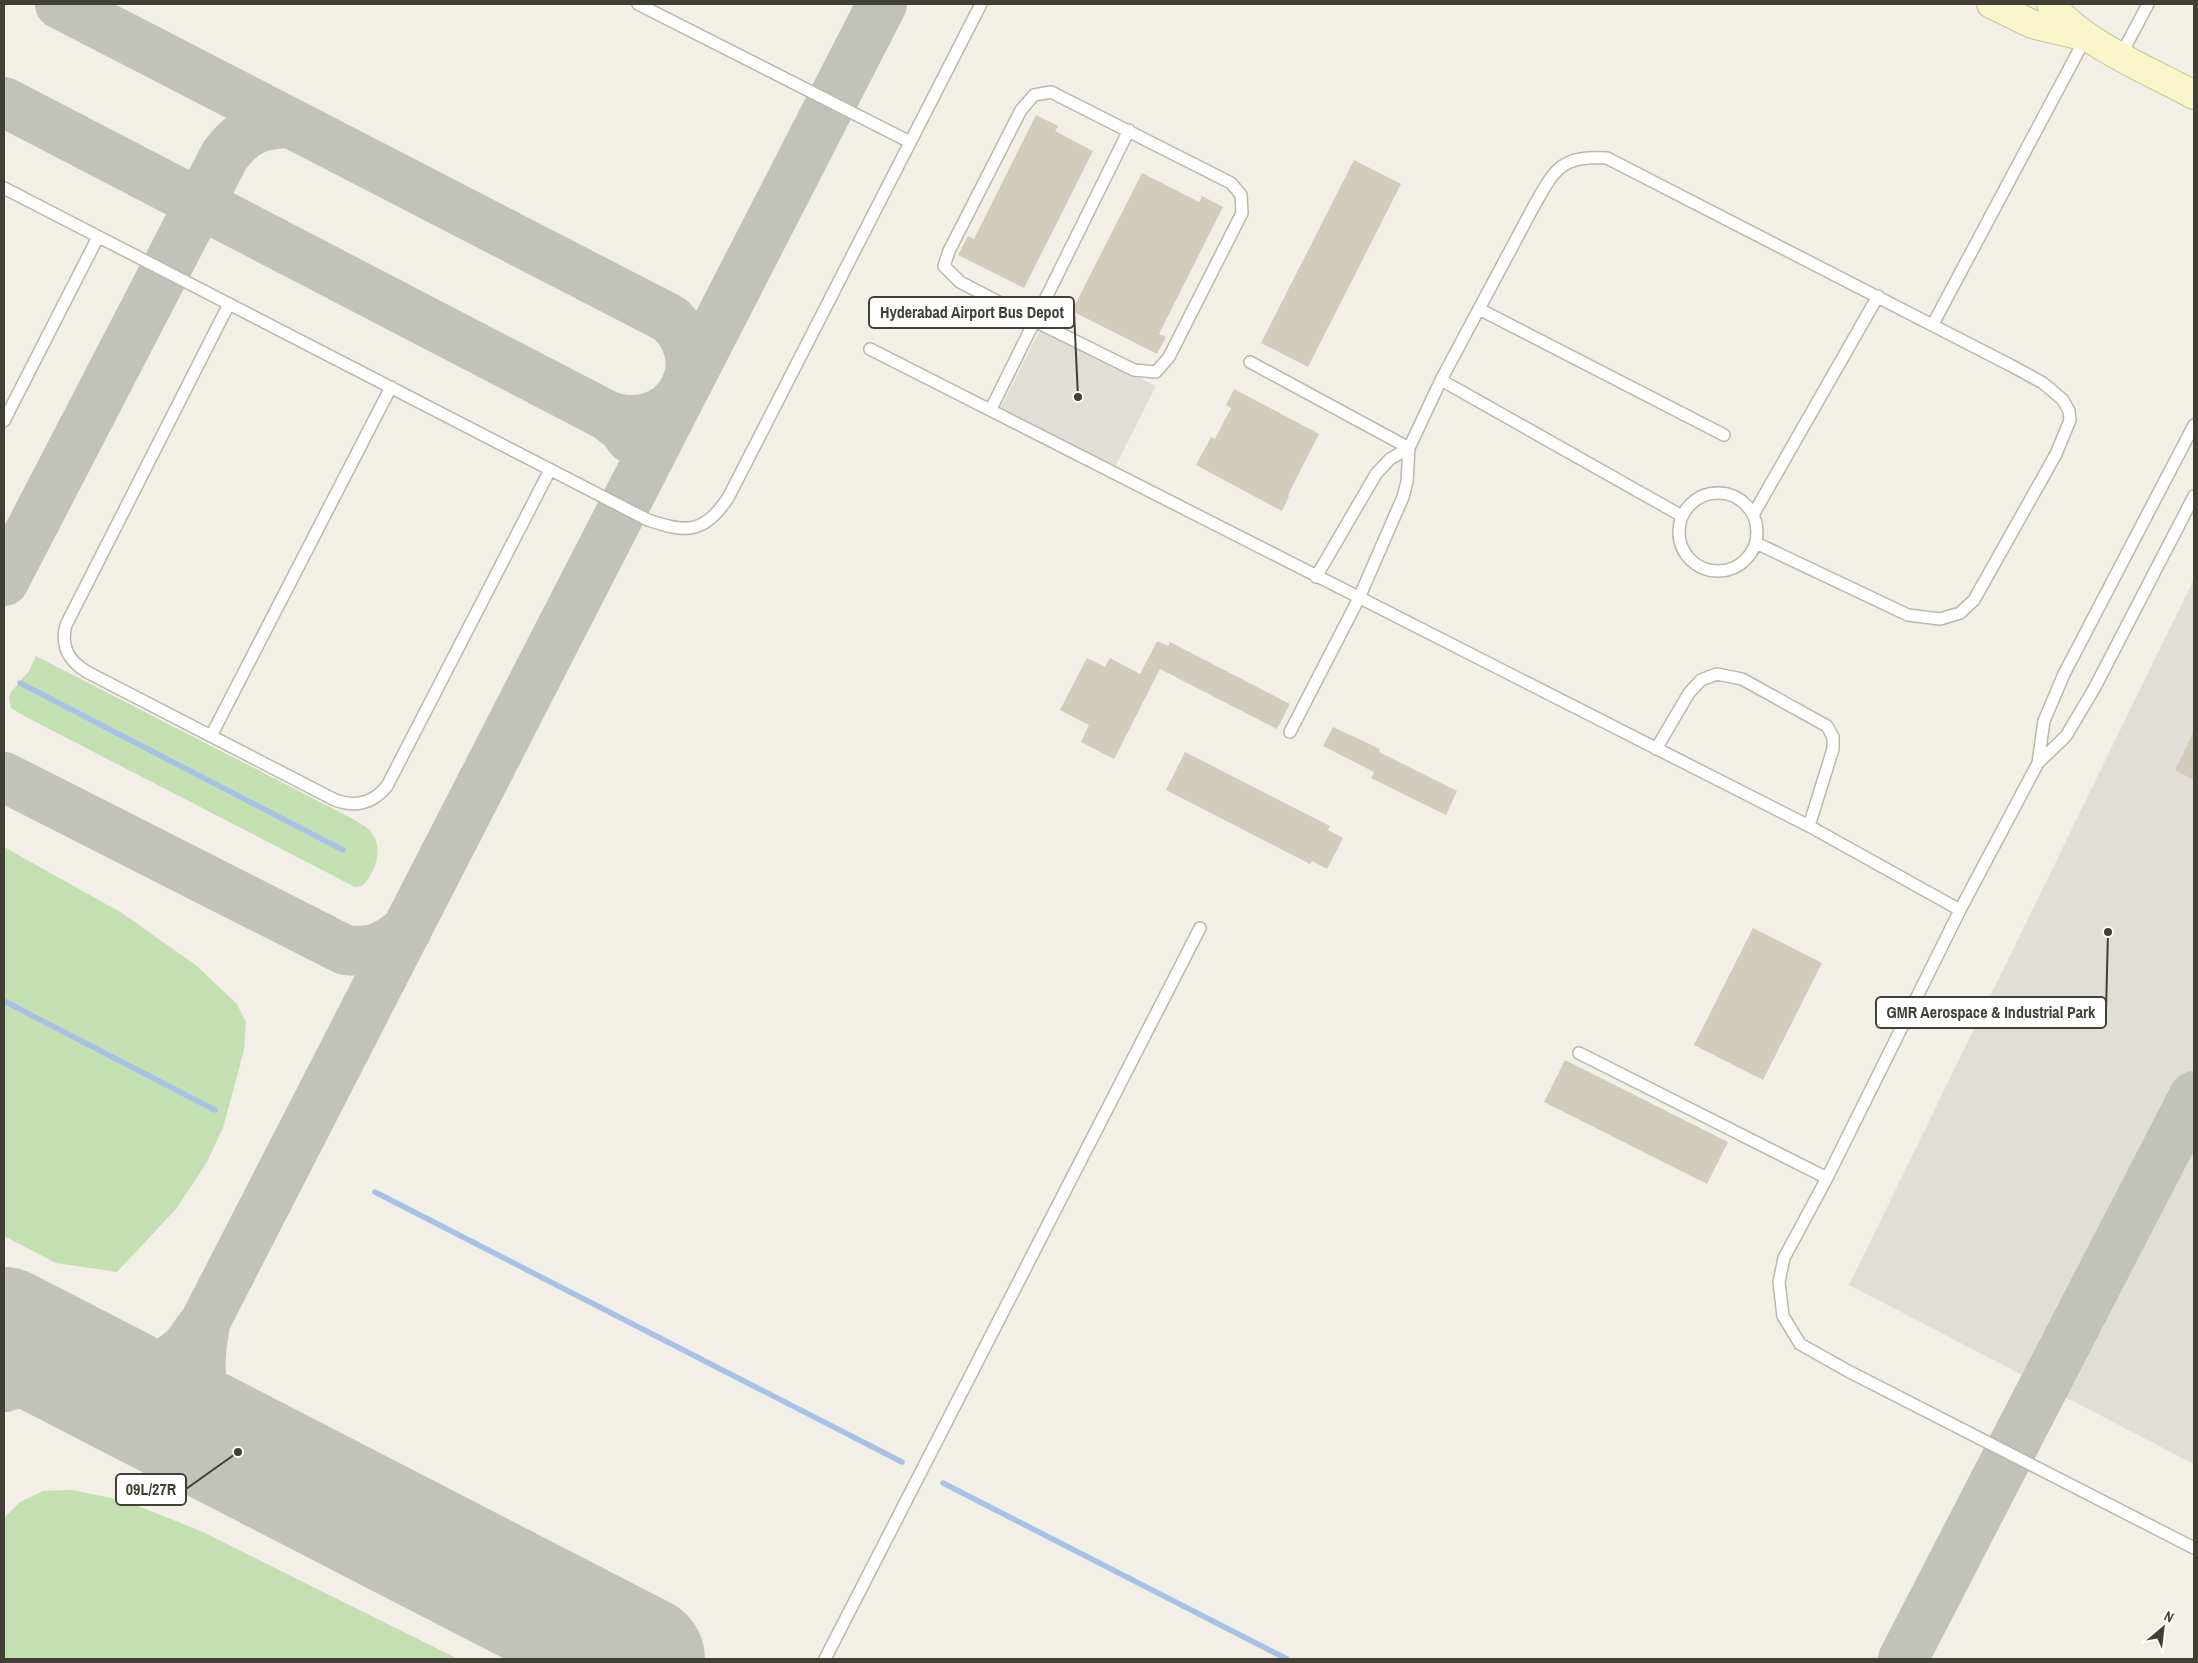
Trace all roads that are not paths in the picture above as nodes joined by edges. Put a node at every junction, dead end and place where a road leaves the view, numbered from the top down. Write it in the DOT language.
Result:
graph roads {
  1 [pos="638,4"];
  2 [pos="981,4"];
  3 [pos="1991,4"];
  4 [pos="2051,4"];
  5 [pos="2148,4"];
  6 [pos="2086,37"];
  7 [pos="2121,56"];
  8 [pos="2194,94"];
  9 [pos="1129,130"];
  10 [pos="910,142"];
  11 [pos="4,188"];
  12 [pos="98,237"];
  13 [pos="1878,296"];
  14 [pos="229,304"];
  15 [pos="1479,309"];
  16 [pos="1035,321"];
  17 [pos="1933,324"];
  18 [pos="870,349"];
  19 [pos="1250,362"];
  20 [pos="1441,380"];
  21 [pos="390,387"];
  22 [pos="991,409"];
  23 [pos="4,421"];
  24 [pos="2194,425"];
  25 [pos="1724,435"];
  26 [pos="1409,448"];
  27 [pos="550,470"];
  28 [pos="2194,496"];
  29 [pos="1753,515"];
  30 [pos="1682,516"];
  31 [pos="1756,542"];
  32 [pos="1316,577"];
  33 [pos="1359,598"];
  34 [pos="1290,732"];
  35 [pos="211,736"];
  36 [pos="1656,749"];
  37 [pos="2038,763"];
  38 [pos="1809,826"];
  39 [pos="1960,910"];
  40 [pos="1200,928"];
  41 [pos="1579,1053"];
  42 [pos="1827,1178"];
  43 [pos="2194,1548"];
  44 [pos="825,1659"];
  1 -- 10 [label="lane"];
  2 -- 10 [label="lane"];
  3 -- 6 [label="street"];
  4 -- 6 [label="street"];
  5 -- 7 [label="lane"];
  6 -- 7 [label="street"];
  6 -- 17 [label="lane"];
  7 -- 8 [label="street"];
  9 -- 16 [label="lane"];
  9 -- 16 [label="lane"];
  9 -- 16 [label="lane"];
  10 -- 27 [label="lane"];
  11 -- 12 [label="lane"];
  12 -- 14 [label="lane"];
  12 -- 23 [label="lane"];
  13 -- 15 [label="lane"];
  13 -- 17 [label="lane"];
  13 -- 29 [label="lane"];
  14 -- 21 [label="lane"];
  14 -- 35 [label="lane"];
  15 -- 20 [label="lane"];
  15 -- 25 [label="lane"];
  16 -- 22 [label="lane"];
  17 -- 31 [label="lane"];
  18 -- 22 [label="lane"];
  19 -- 26 [label="lane"];
  20 -- 26 [label="lane"];
  20 -- 30 [label="lane"];
  21 -- 27 [label="lane"];
  21 -- 35 [label="lane"];
  22 -- 32 [label="lane"];
  24 -- 37 [label="lane"];
  26 -- 32 [label="lane"];
  26 -- 33 [label="lane"];
  27 -- 35 [label="lane"];
  28 -- 37 [label="lane"];
  29 -- 30 [label="lane"];
  29 -- 31 [label="lane"];
  30 -- 31 [label="lane"];
  32 -- 33 [label="lane"];
  33 -- 34 [label="lane"];
  33 -- 36 [label="lane"];
  36 -- 38 [label="lane"];
  36 -- 38 [label="lane"];
  37 -- 39 [label="lane"];
  38 -- 39 [label="lane"];
  39 -- 42 [label="lane"];
  40 -- 44 [label="lane"];
  41 -- 42 [label="lane"];
  42 -- 43 [label="lane"];
}
